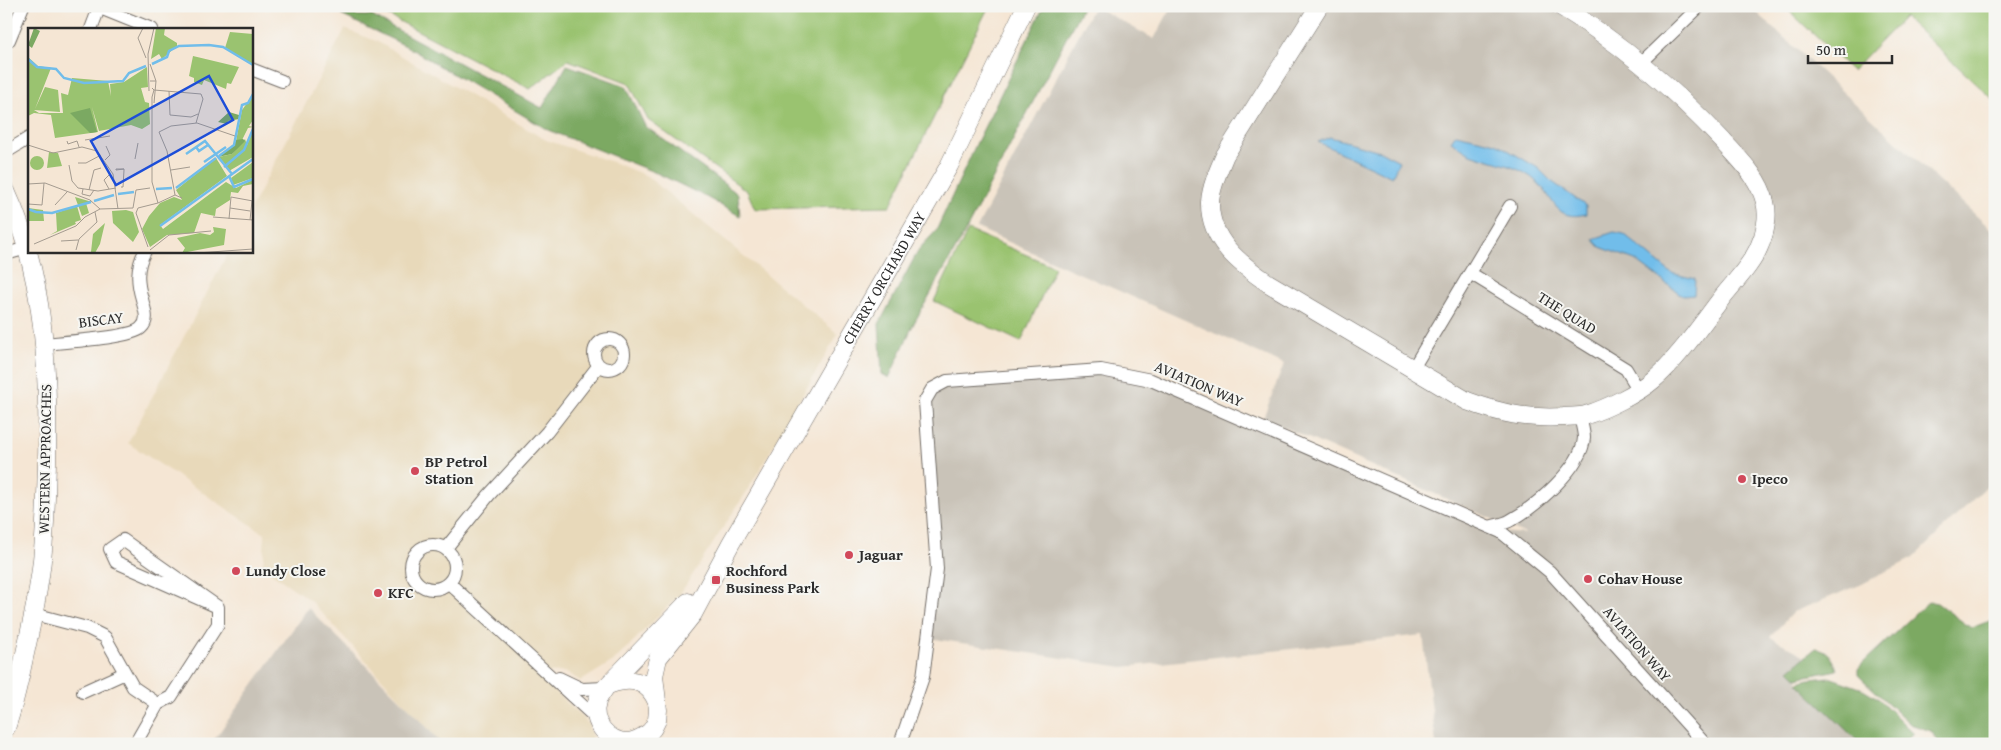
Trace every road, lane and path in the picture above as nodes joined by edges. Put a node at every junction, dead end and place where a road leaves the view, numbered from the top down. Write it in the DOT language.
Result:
graph roads {
  1 [pos="23,6"];
  2 [pos="1026,6"];
  3 [pos="1319,6"];
  4 [pos="1560,6"];
  5 [pos="1700,6"];
  6 [pos="97,7"];
  7 [pos="91,28"];
  8 [pos="150,28"];
  9 [pos="9,40"];
  10 [pos="1641,62"];
  11 [pos="252,69"];
  12 [pos="282,82"];
  13 [pos="28,139"];
  14 [pos="6,152"];
  15 [pos="6,191"];
  16 [pos="1510,206"];
  17 [pos="27,248"];
  18 [pos="145,252"];
  19 [pos="6,254"];
  20 [pos="1470,272"];
  21 [pos="43,344"];
  22 [pos="600,365"];
  23 [pos="1412,370"];
  24 [pos="1638,390"];
  25 [pos="1580,416"];
  26 [pos="1489,527"];
  27 [pos="731,543"];
  28 [pos="446,548"];
  29 [pos="449,583"];
  30 [pos="218,607"];
  31 [pos="34,614"];
  32 [pos="125,673"];
  33 [pos="547,673"];
  34 [pos="608,686"];
  35 [pos="83,692"];
  36 [pos="657,702"];
  37 [pos="158,704"];
  38 [pos="6,728"];
  39 [pos="603,732"];
  40 [pos="643,739"];
  41 [pos="135,744"];
  42 [pos="900,744"];
  43 [pos="1705,744"];
  1 -- 9 [label="street"];
  2 -- 27 [label="street, CHERRY ORCHARD WAY"];
  3 -- 23 [label="street"];
  4 -- 10 [label="street"];
  5 -- 10 [label="street"];
  6 -- 7 [label="street"];
  6 -- 8 [label="street"];
  10 -- 24 [label="street"];
  11 -- 12 [label="street"];
  13 -- 14 [label="street"];
  15 -- 17 [label="street, WESTERN APPROACHES"];
  16 -- 20 [label="street"];
  17 -- 19 [label="street"];
  17 -- 21 [label="street, WESTERN APPROACHES"];
  18 -- 21 [label="street, BISCAY"];
  20 -- 23 [label="street"];
  20 -- 24 [label="street, THE QUAD"];
  21 -- 31 [label="street, WESTERN APPROACHES"];
  22 -- 28 [label="street"];
  23 -- 25 [label="street"];
  24 -- 25 [label="street"];
  25 -- 26 [label="street"];
  26 -- 42 [label="street, AVIATION WAY"];
  26 -- 43 [label="street, AVIATION WAY"];
  27 -- 34 [label="street, CHERRY ORCHARD WAY"];
  27 -- 36 [label="street, CHERRY ORCHARD WAY"];
  28 -- 29 [label="street"];
  28 -- 29 [label="street"];
  29 -- 33 [label="street"];
  30 -- 30 [label="street"];
  30 -- 37 [label="street"];
  31 -- 32 [label="street"];
  31 -- 38 [label="street, WESTERN APPROACHES"];
  32 -- 35 [label="street"];
  32 -- 37 [label="street"];
  33 -- 34 [label="street"];
  33 -- 39 [label="street"];
  34 -- 36 [label="street"];
  34 -- 39 [label="street, CHERRY ORCHARD WAY"];
  36 -- 40 [label="street, CHERRY ORCHARD WAY"];
  37 -- 41 [label="street"];
  39 -- 40 [label="street, CHERRY ORCHARD WAY"];
}
